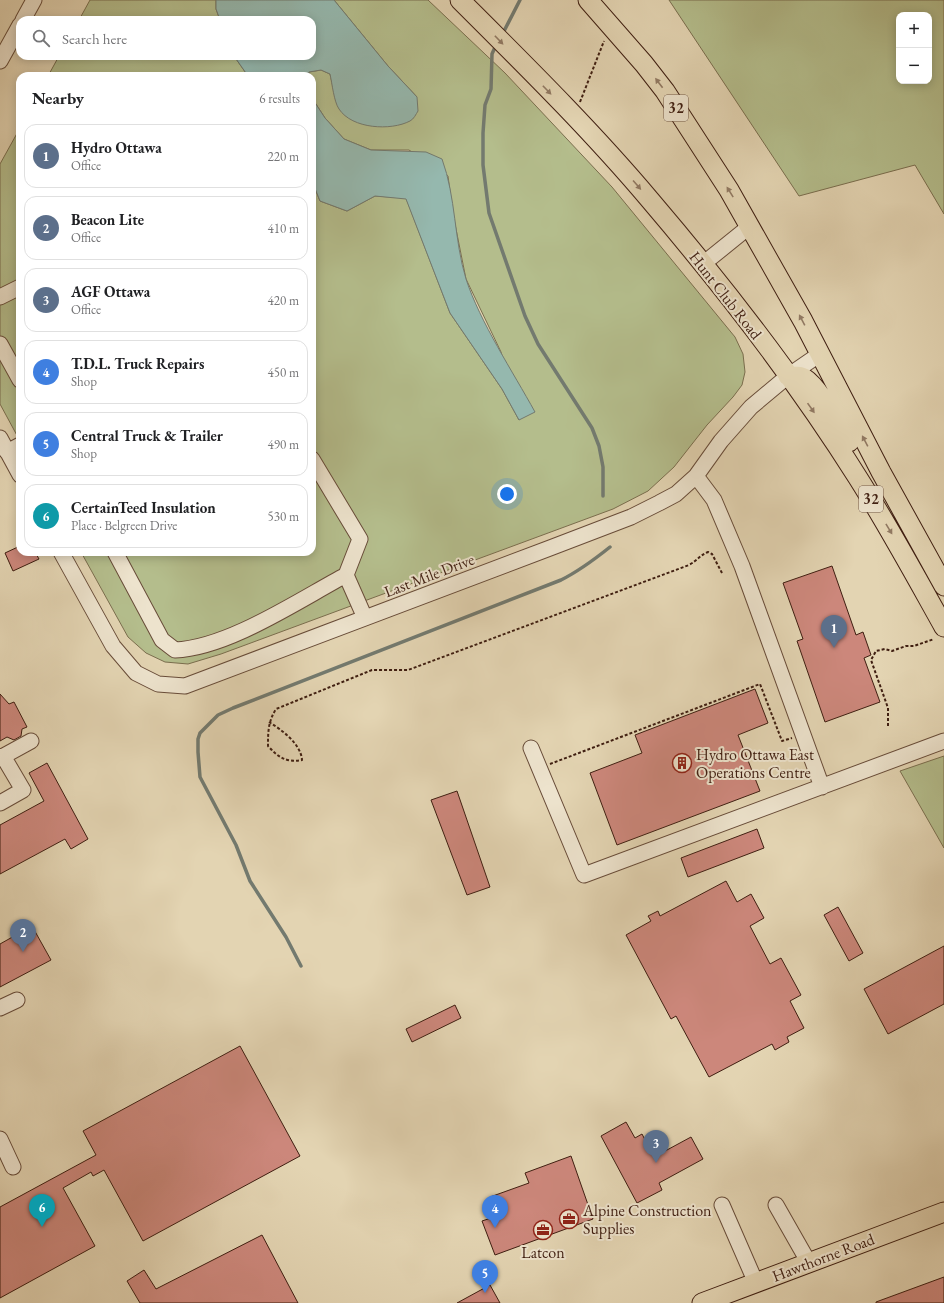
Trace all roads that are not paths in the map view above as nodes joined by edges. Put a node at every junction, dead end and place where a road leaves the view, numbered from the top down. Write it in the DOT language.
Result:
graph roads {
  1 [pos="34,0"];
  2 [pos="460,0"];
  3 [pos="588,0"];
  4 [pos="25,16"];
  5 [pos="16,32"];
  6 [pos="0,61"];
  7 [pos="750,226"];
  8 [pos="703,264"];
  9 [pos="16,289"];
  10 [pos="0,298"];
  11 [pos="0,344"];
  12 [pos="820,354"];
  13 [pos="16,373"];
  14 [pos="788,376"];
  15 [pos="0,438"];
  16 [pos="14,448"];
  17 [pos="316,466"];
  18 [pos="696,476"];
  19 [pos="63,556"];
  20 [pos="117,556"];
  21 [pos="346,574"];
  22 [pos="943,583"];
  23 [pos="365,618"];
  24 [pos="939,633"];
  25 [pos="31,741"];
  26 [pos="944,741"];
  27 [pos="531,748"];
  28 [pos="2,757"];
  29 [pos="822,787"];
  30 [pos="0,803"];
  31 [pos="17,1000"];
  32 [pos="0,1008"];
  33 [pos="0,1139"];
  34 [pos="4,1155"];
  35 [pos="14,1167"];
  36 [pos="722,1205"];
  37 [pos="776,1205"];
  38 [pos="944,1212"];
  39 [pos="809,1263"];
  40 [pos="756,1282"];
  41 [pos="702,1303"];
  1 -- 4 [label="street"];
  2 -- 8 [label="main road, Hunt Club Road / 32, one-way"];
  7 -- 3 [label="main road, 32, one-way"];
  5 -- 6 [label="street"];
  7 -- 8 [label="street"];
  12 -- 7 [label="main road, 32, one-way"];
  8 -- 14 [label="main road, Hunt Club Road / 32"];
  9 -- 10 [label="street"];
  11 -- 13 [label="street"];
  12 -- 14 [label="street, Last Mile Drive"];
  22 -- 12 [label="main road, 32, one-way"];
  14 -- 18 [label="street, Last Mile Drive"];
  14 -- 22 [label="main road"];
  14 -- 24 [label="main road, Hunt Club Road / 32, one-way"];
  15 -- 16 [label="street"];
  17 -- 21 [label="street"];
  18 -- 23 [label="street, Last Mile Drive"];
  18 -- 29 [label="street"];
  19 -- 23 [label="street, Last Mile Drive"];
  20 -- 21 [label="street"];
  21 -- 23 [label="street"];
  25 -- 28 [label="street"];
  26 -- 29 [label="street"];
  27 -- 29 [label="street"];
  28 -- 30 [label="street"];
  31 -- 32 [label="street"];
  33 -- 34 [label="street"];
  34 -- 35 [label="street"];
  36 -- 40 [label="street"];
  37 -- 39 [label="street"];
  38 -- 39 [label="main road, Hawthorne Road"];
  39 -- 40 [label="main road, Hawthorne Road"];
  40 -- 41 [label="main road, Hawthorne Road"];
}
